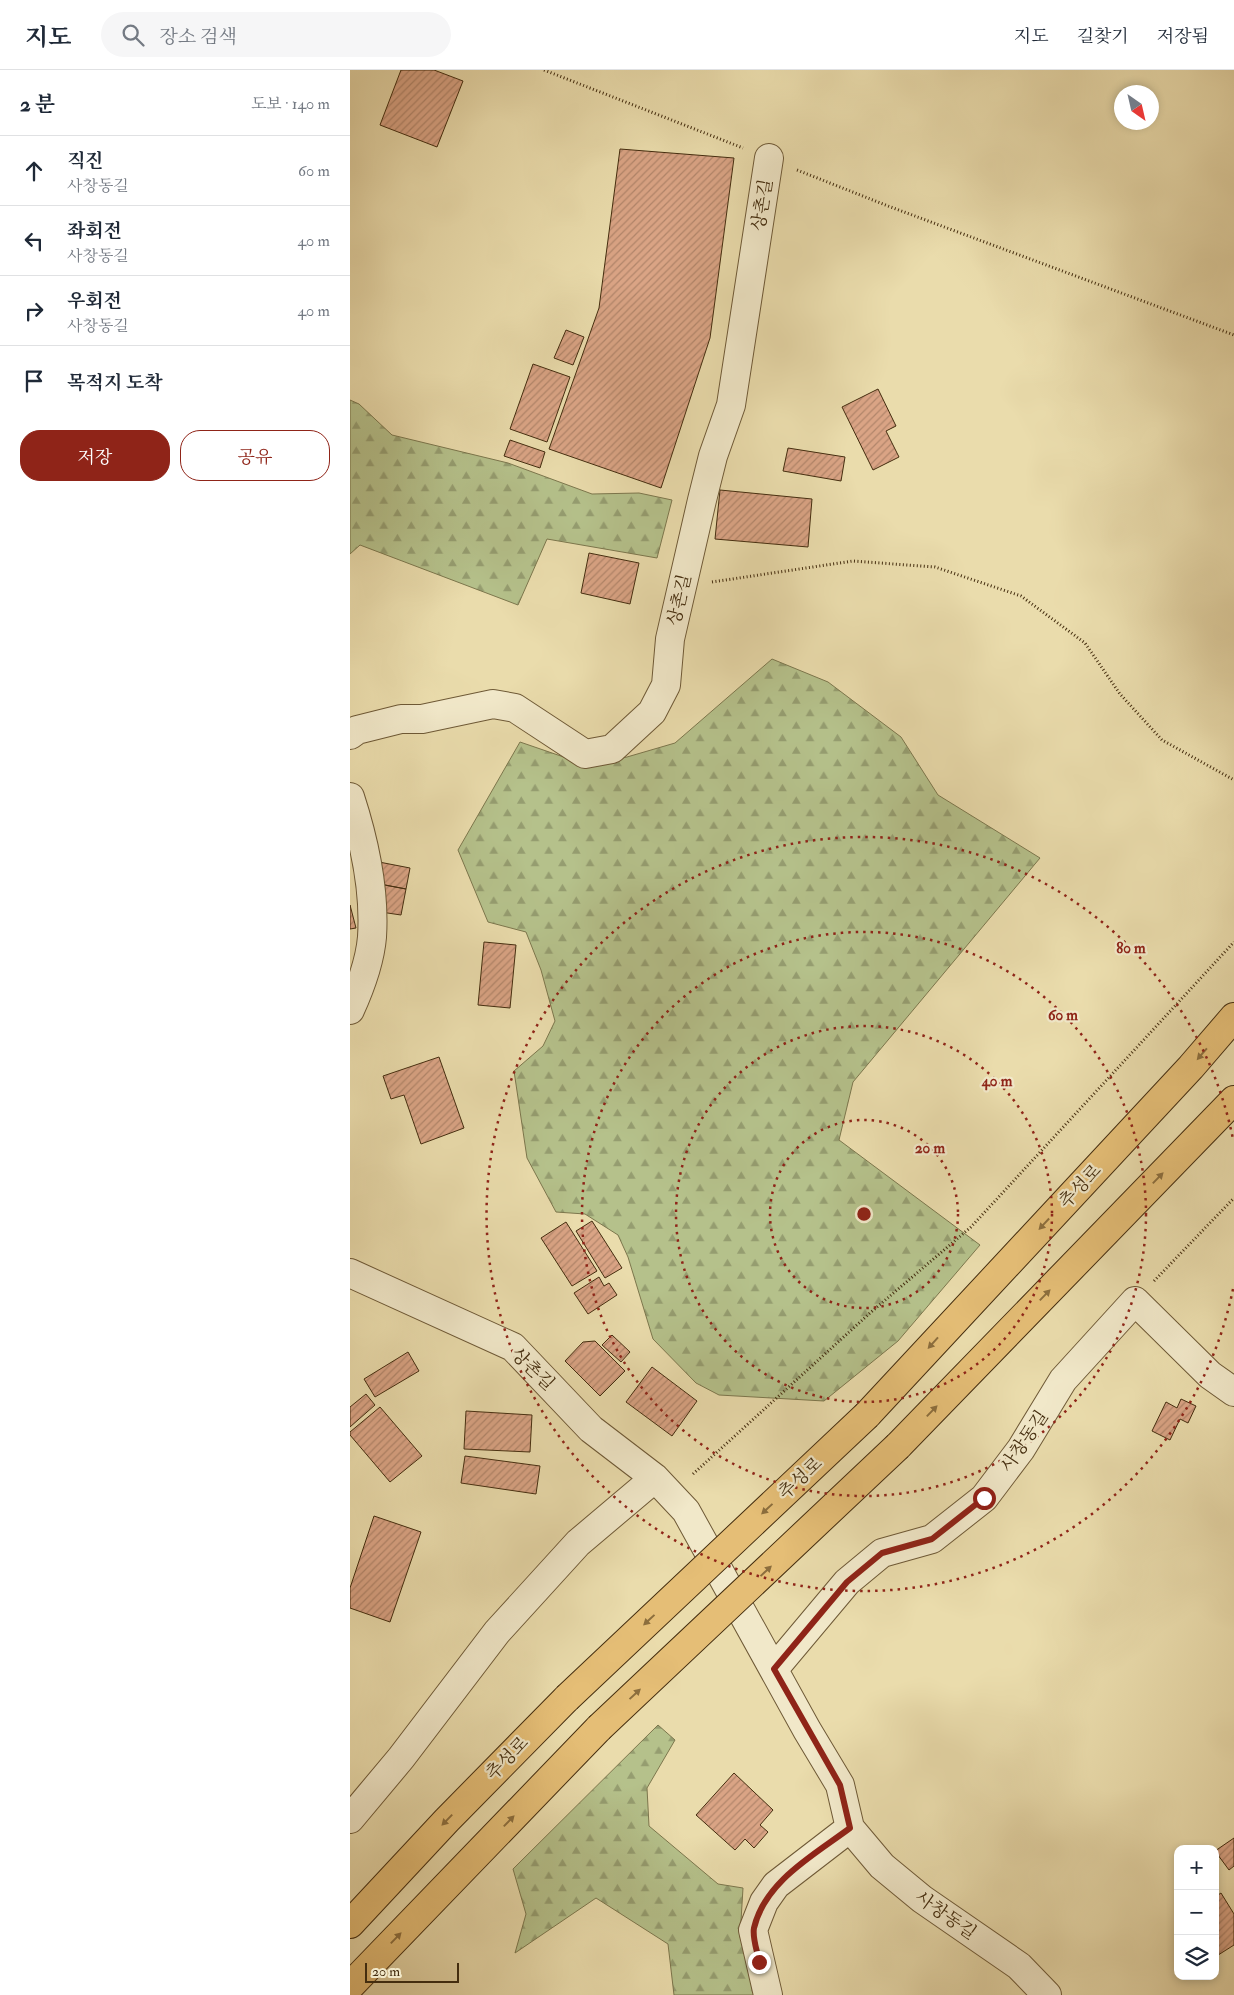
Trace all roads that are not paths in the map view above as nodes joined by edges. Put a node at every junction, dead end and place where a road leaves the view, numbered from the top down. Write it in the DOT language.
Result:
graph roads {
  1 [pos="769,158"];
  2 [pos="350,735"];
  3 [pos="350,797"];
  4 [pos="350,1010"];
  5 [pos="1234,1017"];
  6 [pos="1234,1100"];
  7 [pos="350,1273"];
  8 [pos="1234,1392"];
  9 [pos="670,1494"];
  10 [pos="774,1669"];
  11 [pos="350,1819"];
  12 [pos="850,1828"];
  13 [pos="350,1924"];
  14 [pos="350,1986"];
  15 [pos="768,1995"];
  16 [pos="1047,1995"];
  1 -- 2 [label="street, 상촌길"];
  3 -- 4 [label="street"];
  5 -- 13 [label="main road, 추성로, one-way, bridge"];
  14 -- 6 [label="main road, one-way, bridge"];
  7 -- 9 [label="street, 상촌길"];
  8 -- 10 [label="street, 사창동길"];
  9 -- 10 [label="street"];
  9 -- 11 [label="street"];
  10 -- 12 [label="street, 사창동길"];
  12 -- 15 [label="street"];
  12 -- 16 [label="street, 사창동길"];
}
